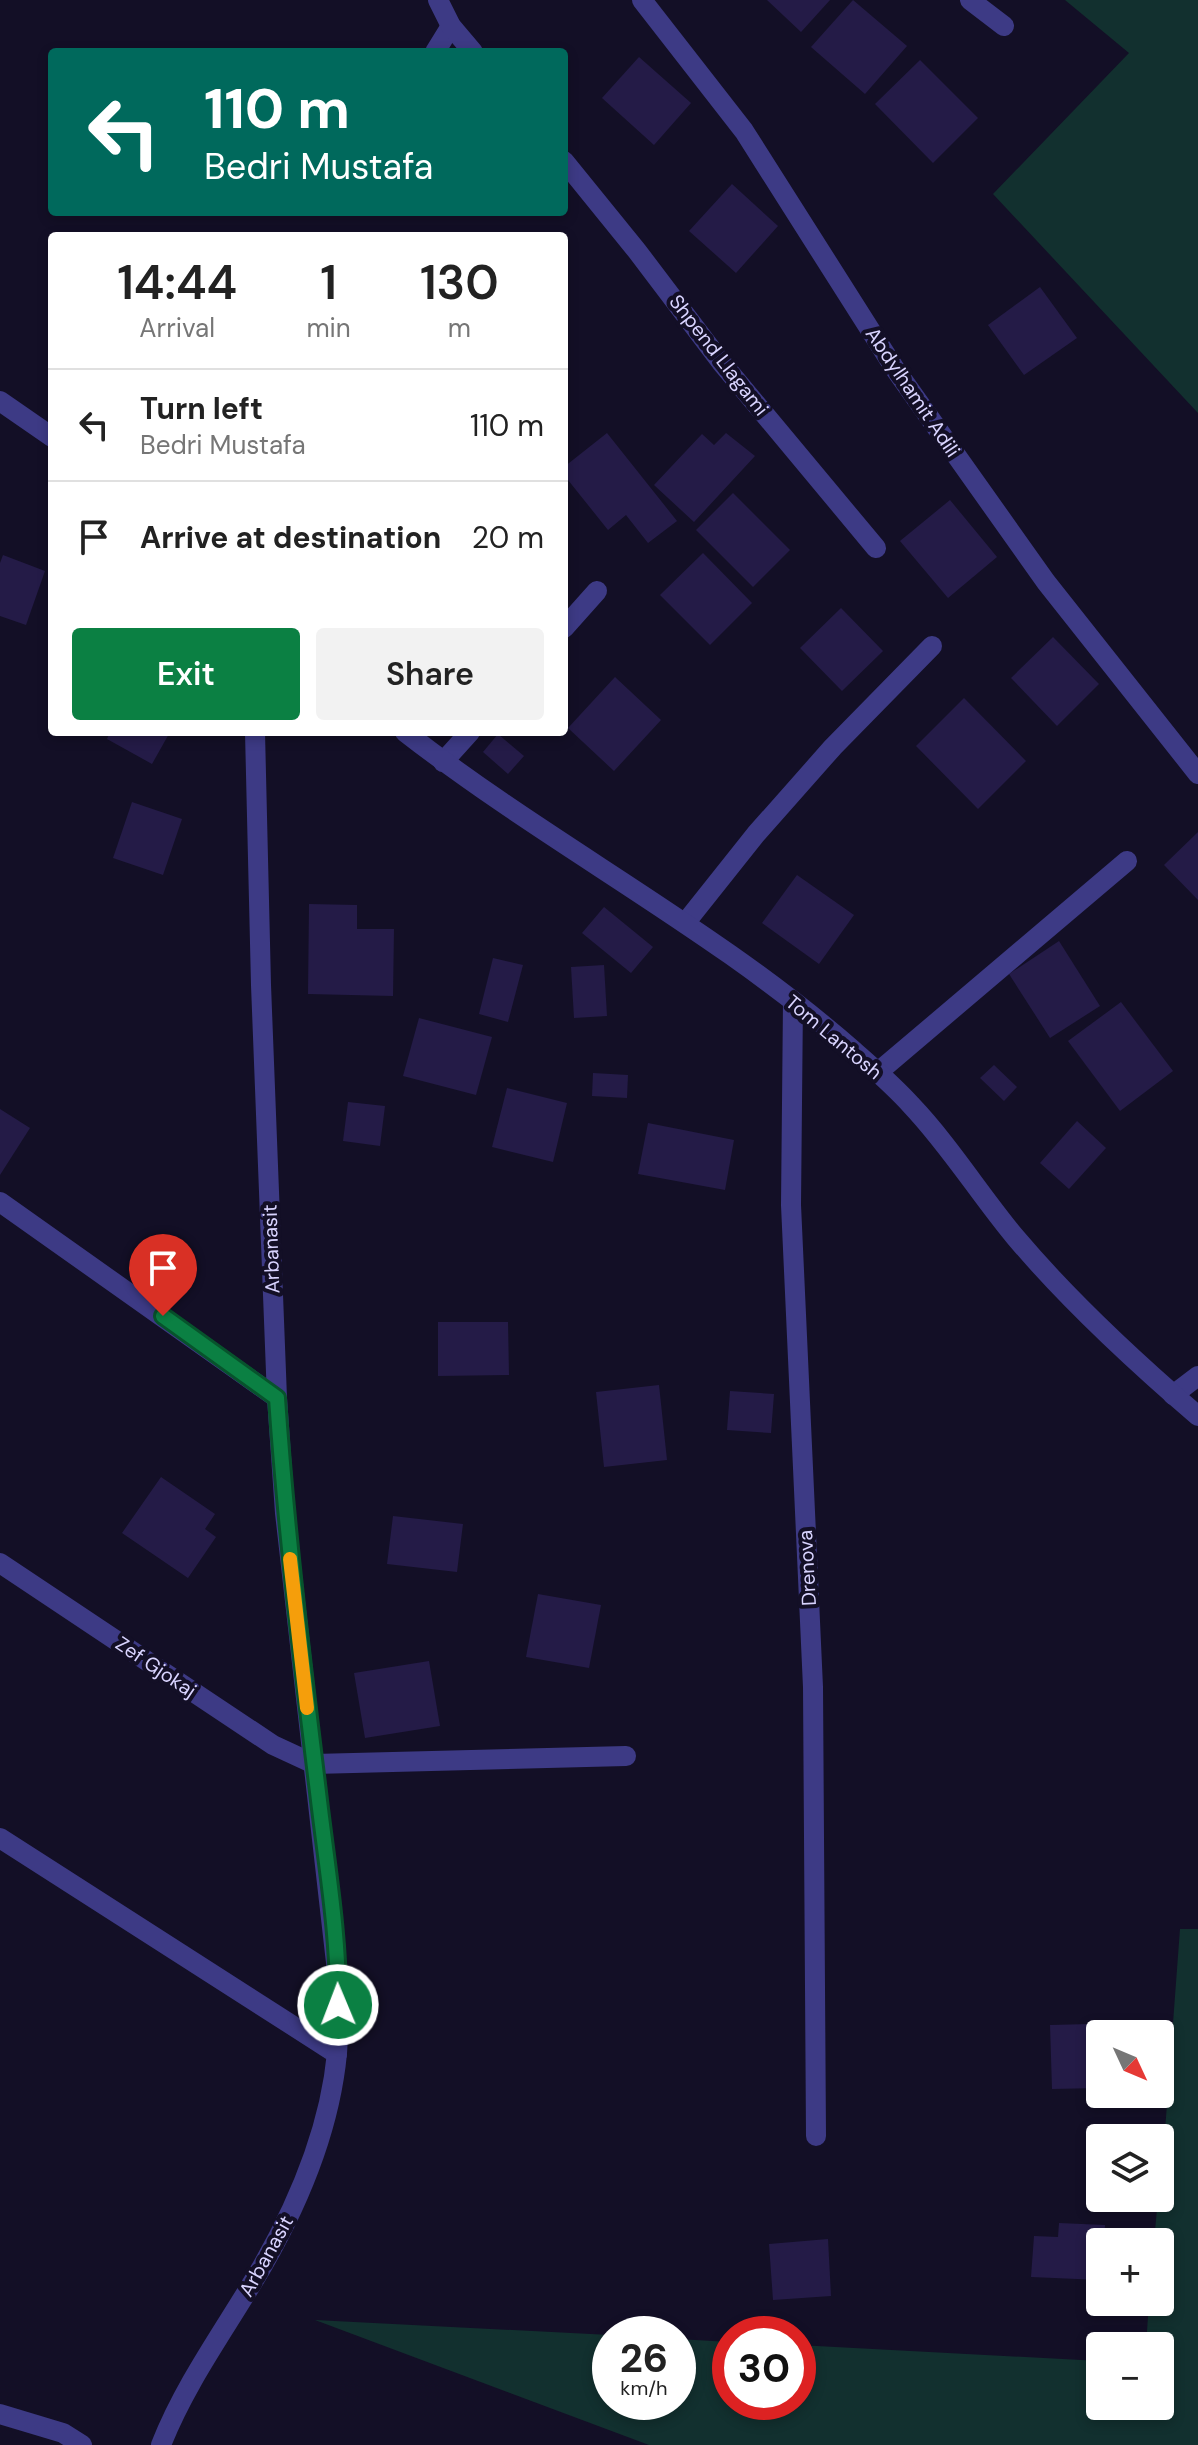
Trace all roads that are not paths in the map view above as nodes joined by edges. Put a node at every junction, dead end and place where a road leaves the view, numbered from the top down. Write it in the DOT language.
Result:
graph roads {
  1 [pos="438,0"];
  2 [pos="642,0"];
  3 [pos="970,0"];
  4 [pos="451,26"];
  5 [pos="1004,26"];
  6 [pos="437,48"];
  7 [pos="470,48"];
  8 [pos="568,166"];
  9 [pos="0,401"];
  10 [pos="48,434"];
  11 [pos="876,548"];
  12 [pos="597,591"];
  13 [pos="568,624"];
  14 [pos="932,646"];
  15 [pos="255,736"];
  16 [pos="410,736"];
  17 [pos="466,736"];
  18 [pos="443,762"];
  19 [pos="1198,774"];
  20 [pos="1127,861"];
  21 [pos="686,922"];
  22 [pos="793,1001"];
  23 [pos="877,1073"];
  24 [pos="0,1202"];
  25 [pos="1198,1376"];
  26 [pos="1173,1395"];
  27 [pos="277,1398"];
  28 [pos="1198,1416"];
  29 [pos="0,1563"];
  30 [pos="626,1756"];
  31 [pos="314,1764"];
  32 [pos="0,1838"];
  33 [pos="337,2054"];
  34 [pos="816,2136"];
  35 [pos="0,2414"];
  36 [pos="82,2445"];
  37 [pos="161,2445"];
  1 -- 4 [label="street"];
  2 -- 19 [label="street, Abdylhamit Adili"];
  3 -- 5 [label="street"];
  4 -- 6 [label="street"];
  4 -- 7 [label="street"];
  8 -- 11 [label="street, Shpend Llagami"];
  9 -- 10 [label="street"];
  12 -- 13 [label="street"];
  14 -- 21 [label="street"];
  15 -- 27 [label="street, Arbanasit"];
  16 -- 18 [label="street, Tom Lantosh"];
  17 -- 18 [label="street"];
  18 -- 21 [label="street, Tom Lantosh"];
  20 -- 23 [label="street"];
  21 -- 22 [label="street, Tom Lantosh"];
  22 -- 23 [label="street, Tom Lantosh"];
  22 -- 34 [label="street, Drenova"];
  23 -- 26 [label="street, Tom Lantosh"];
  24 -- 27 [label="street"];
  25 -- 26 [label="street"];
  26 -- 28 [label="street, Tom Lantosh"];
  27 -- 31 [label="street, Arbanasit"];
  29 -- 31 [label="street, Zef Gjokaj"];
  30 -- 31 [label="street"];
  31 -- 33 [label="street, Arbanasit"];
  32 -- 33 [label="street"];
  33 -- 37 [label="street, Arbanasit"];
  35 -- 36 [label="street"];
}
